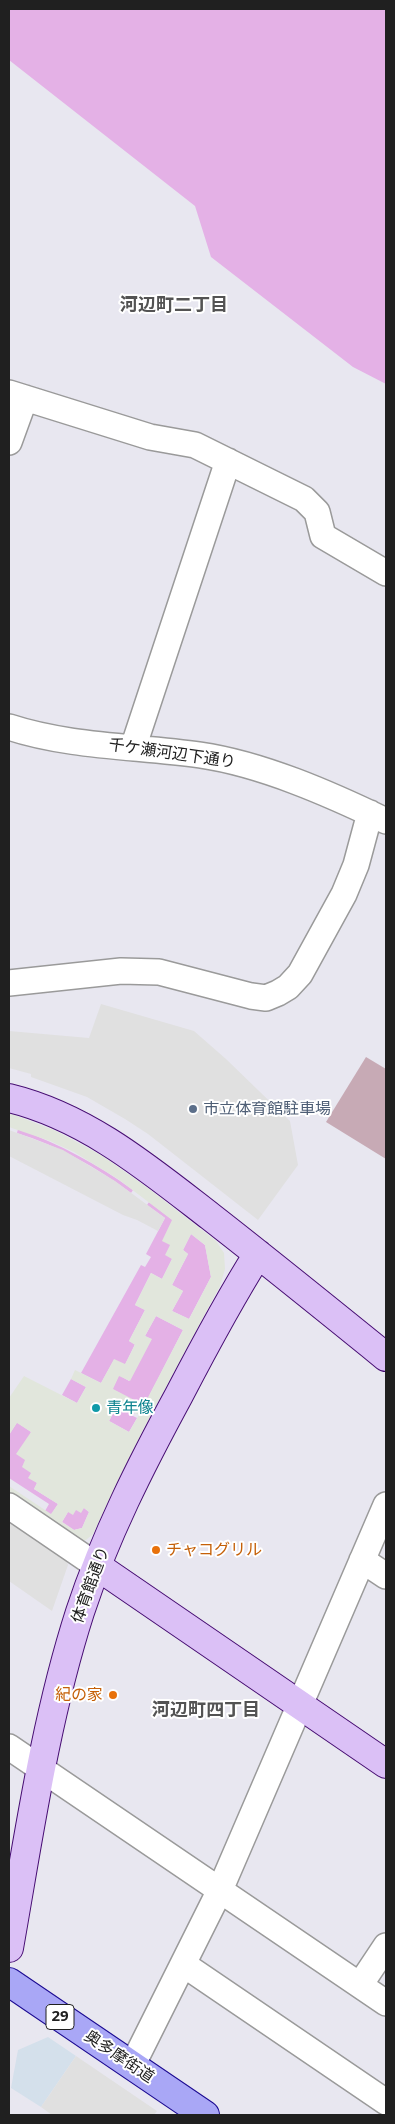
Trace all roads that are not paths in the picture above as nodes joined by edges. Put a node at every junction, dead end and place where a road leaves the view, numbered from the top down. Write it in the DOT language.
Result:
graph roads {
  1 [pos="17,396"];
  2 [pos="9,442"];
  3 [pos="228,460"];
  4 [pos="386,574"];
  5 [pos="9,727"];
  6 [pos="133,748"];
  7 [pos="378,817"];
  8 [pos="9,983"];
  9 [pos="9,1098"];
  10 [pos="258,1254"];
  11 [pos="386,1357"];
  12 [pos="386,1505"];
  13 [pos="9,1506"];
  14 [pos="362,1560"];
  15 [pos="96,1566"];
  16 [pos="386,1576"];
  17 [pos="299,1704"];
  18 [pos="9,1747"];
  19 [pos="386,1764"];
  20 [pos="42,1770"];
  21 [pos="220,1890"];
  22 [pos="386,1946"];
  23 [pos="9,1948"];
  24 [pos="183,1964"];
  25 [pos="9,1982"];
  26 [pos="360,1985"];
  27 [pos="386,2003"];
  28 [pos="132,2066"];
  29 [pos="386,2102"];
  30 [pos="205,2115"];
  1 -- 2 [label="street"];
  1 -- 3 [label="street"];
  3 -- 4 [label="street"];
  3 -- 6 [label="street"];
  5 -- 6 [label="street, 千ケ瀬河辺下通り"];
  6 -- 7 [label="street, 千ケ瀬河辺下通り"];
  7 -- 8 [label="street"];
  9 -- 10 [label="street"];
  10 -- 11 [label="street"];
  10 -- 15 [label="street, 体育館通り"];
  12 -- 14 [label="street"];
  13 -- 15 [label="street"];
  14 -- 16 [label="street"];
  14 -- 17 [label="street"];
  15 -- 17 [label="street"];
  15 -- 20 [label="street, 体育館通り"];
  17 -- 19 [label="street"];
  17 -- 21 [label="street"];
  18 -- 20 [label="street"];
  20 -- 21 [label="street"];
  20 -- 23 [label="street, 体育館通り"];
  21 -- 24 [label="street"];
  21 -- 26 [label="street"];
  22 -- 26 [label="street"];
  24 -- 28 [label="street"];
  24 -- 29 [label="street"];
  25 -- 28 [label="main road, 奥多摩街道 / 29"];
  26 -- 27 [label="street"];
  28 -- 30 [label="main road, 奥多摩街道 / 29"];
}
